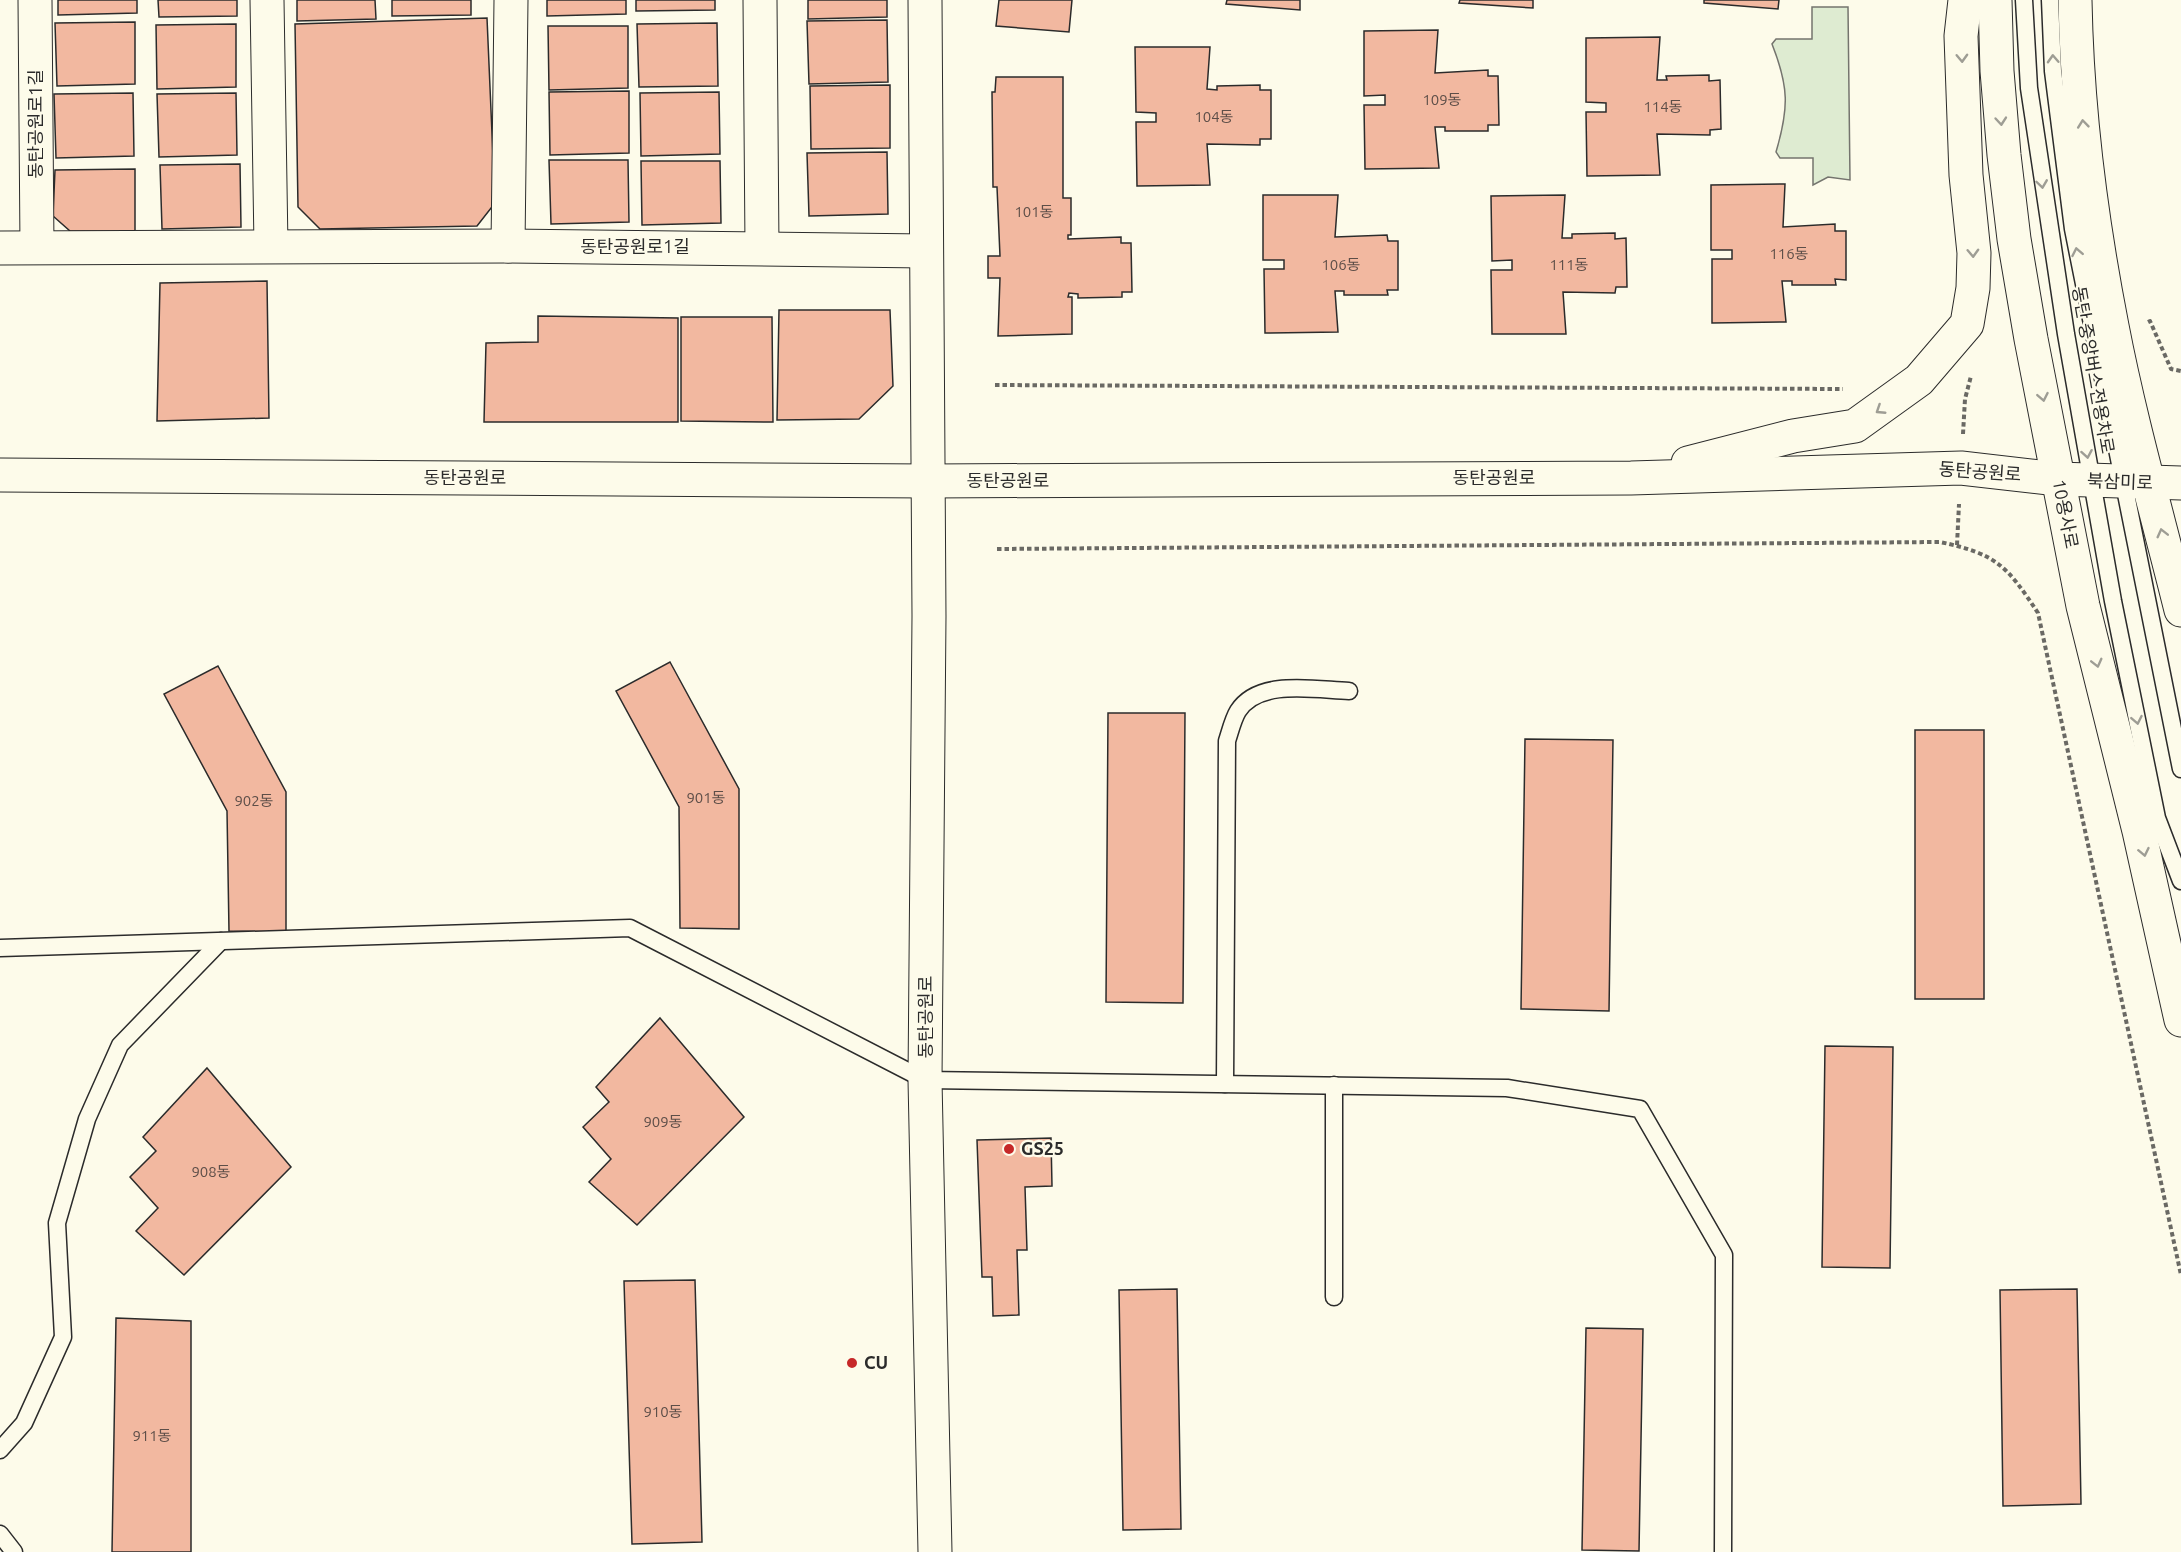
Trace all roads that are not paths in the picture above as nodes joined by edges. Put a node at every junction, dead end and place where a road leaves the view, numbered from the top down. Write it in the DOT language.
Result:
graph roads {
  1 [pos="35,0"];
  2 [pos="267,0"];
  3 [pos="511,0"];
  4 [pos="760,0"];
  5 [pos="925,0"];
  6 [pos="1965,0"];
  7 [pos="1995,0"];
  8 [pos="2025,0"];
  9 [pos="2050,0"];
  10 [pos="2075,0"];
  11 [pos="271,246"];
  12 [pos="508,246"];
  13 [pos="762,247"];
  14 [pos="0,248"];
  15 [pos="37,248"];
  16 [pos="926,251"];
  17 [pos="0,475"];
  18 [pos="1631,478"];
  19 [pos="2058,479"];
  20 [pos="929,481"];
  21 [pos="2136,482"];
  22 [pos="2181,610"];
  23 [pos="1349,691"];
  24 [pos="2181,769"];
  25 [pos="2181,881"];
  26 [pos="221,941"];
  27 [pos="0,948"];
  28 [pos="2181,1020"];
  29 [pos="926,1080"];
  30 [pos="1225,1084"];
  31 [pos="1334,1085"];
  32 [pos="1334,1297"];
  33 [pos="0,1450"];
  34 [pos="0,1534"];
  35 [pos="14,1552"];
  36 [pos="935,1552"];
  37 [pos="1723,1552"];
  1 -- 15 [label="street, 동탄공원로1길"];
  2 -- 11 [label="street"];
  3 -- 12 [label="street"];
  4 -- 13 [label="street"];
  5 -- 16 [label="street"];
  6 -- 18 [label="street, one-way"];
  7 -- 19 [label="street, 10용사로, one-way"];
  8 -- 21 [label="lane, 동탄 중앙버스전용차로, one-way"];
  21 -- 9 [label="lane, 동탄 중앙버스전용차로, one-way"];
  21 -- 10 [label="street, one-way"];
  11 -- 12 [label="street, 동탄공원로1길"];
  11 -- 15 [label="street, 동탄공원로1길"];
  12 -- 13 [label="street, 동탄공원로1길"];
  13 -- 16 [label="street, 동탄공원로1길"];
  14 -- 15 [label="street, 동탄공원로1길"];
  16 -- 20 [label="street"];
  17 -- 20 [label="street, 동탄공원로"];
  18 -- 19 [label="street, 동탄공원로"];
  18 -- 20 [label="street, 동탄공원로"];
  19 -- 21 [label="street, 북삼미로"];
  19 -- 28 [label="street, 10용사로, one-way"];
  20 -- 29 [label="street, 동탄공원로"];
  22 -- 21 [label="street, one-way"];
  21 -- 24 [label="lane, 동탄 중앙버스전용차로"];
  21 -- 25 [label="lane, 동탄 중앙버스전용차로, one-way"];
  23 -- 30 [label="lane"];
  26 -- 27 [label="lane"];
  26 -- 29 [label="lane"];
  26 -- 33 [label="lane"];
  29 -- 30 [label="lane"];
  29 -- 36 [label="street, 동탄공원로"];
  30 -- 31 [label="lane"];
  31 -- 32 [label="lane"];
  31 -- 37 [label="lane"];
  34 -- 35 [label="lane"];
}
